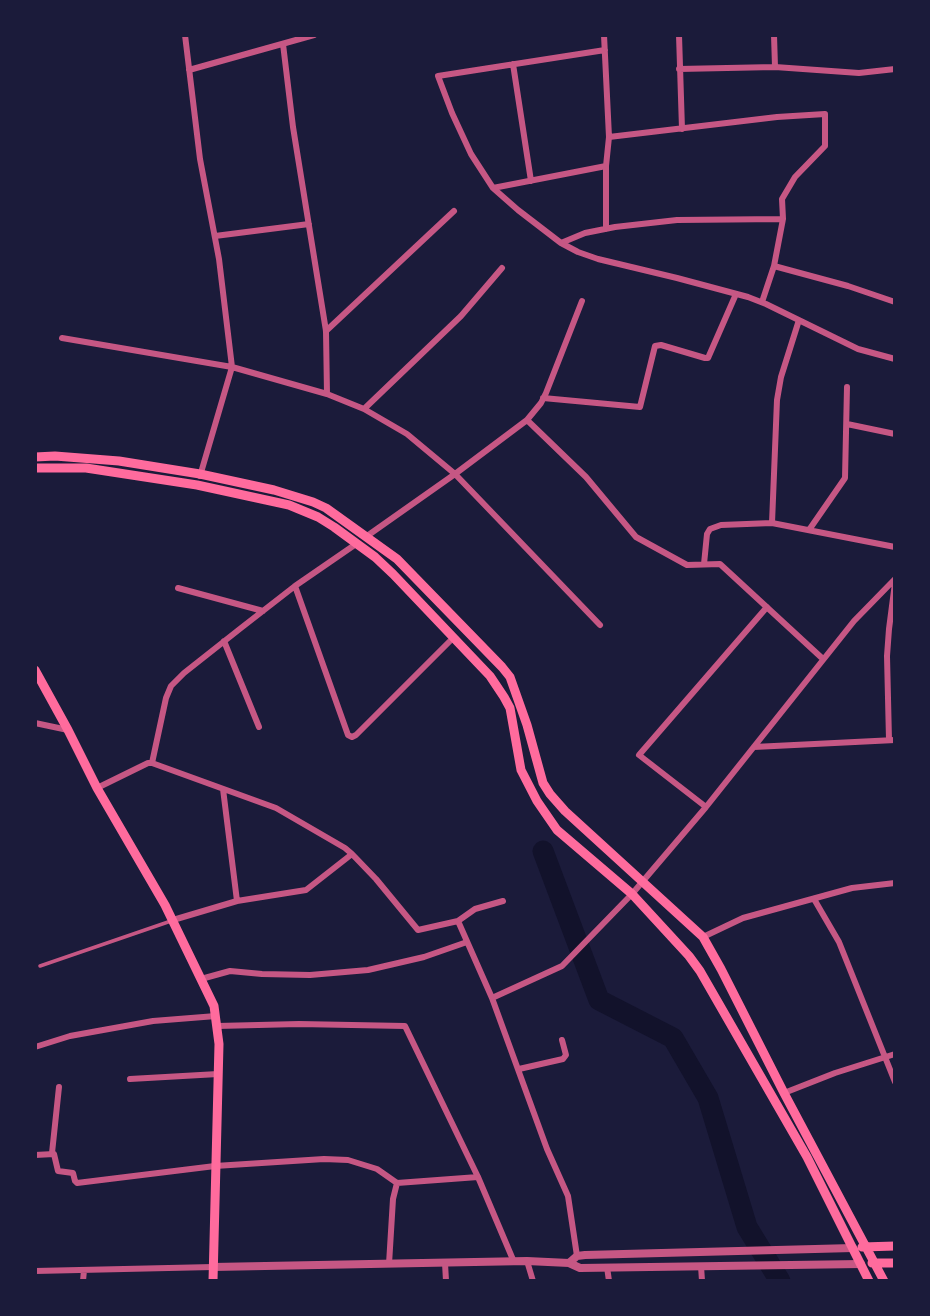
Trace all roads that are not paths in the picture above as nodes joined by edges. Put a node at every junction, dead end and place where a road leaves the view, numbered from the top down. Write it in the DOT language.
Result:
graph roads {
  1 [pos="185,35"];
  2 [pos="314,35"];
  3 [pos="604,35"];
  4 [pos="679,35"];
  5 [pos="774,35"];
  6 [pos="283,44"];
  7 [pos="605,50"];
  8 [pos="513,64"];
  9 [pos="775,67"];
  10 [pos="679,69"];
  11 [pos="895,69"];
  12 [pos="189,70"];
  13 [pos="682,129"];
  14 [pos="609,137"];
  15 [pos="606,166"];
  16 [pos="531,181"];
  17 [pos="493,188"];
  18 [pos="454,211"];
  19 [pos="783,219"];
  20 [pos="309,224"];
  21 [pos="606,229"];
  22 [pos="215,236"];
  23 [pos="561,243"];
  24 [pos="774,266"];
  25 [pos="502,268"];
  26 [pos="736,294"];
  27 [pos="582,301"];
  28 [pos="895,302"];
  29 [pos="764,303"];
  30 [pos="799,320"];
  31 [pos="326,331"];
  32 [pos="62,338"];
  33 [pos="895,359"];
  34 [pos="232,367"];
  35 [pos="847,387"];
  36 [pos="327,394"];
  37 [pos="543,398"];
  38 [pos="364,409"];
  39 [pos="527,419"];
  40 [pos="847,424"];
  41 [pos="895,434"];
  42 [pos="35,457"];
  43 [pos="35,468"];
  44 [pos="200,474"];
  45 [pos="455,474"];
  46 [pos="197,485"];
  47 [pos="772,523"];
  48 [pos="809,530"];
  49 [pos="367,536"];
  50 [pos="356,544"];
  51 [pos="895,547"];
  52 [pos="704,564"];
  53 [pos="895,581"];
  54 [pos="295,586"];
  55 [pos="178,587"];
  56 [pos="767,607"];
  57 [pos="263,611"];
  58 [pos="600,625"];
  59 [pos="453,638"];
  60 [pos="224,641"];
  61 [pos="823,659"];
  62 [pos="35,670"];
  63 [pos="35,723"];
  64 [pos="258,727"];
  65 [pos="68,730"];
  66 [pos="892,740"];
  67 [pos="754,747"];
  68 [pos="152,763"];
  69 [pos="97,788"];
  70 [pos="223,789"];
  71 [pos="706,807"];
  72 [pos="352,854"];
  73 [pos="642,883"];
  74 [pos="895,883"];
  75 [pos="632,894"];
  76 [pos="814,899"];
  77 [pos="237,901"];
  78 [pos="503,901"];
  79 [pos="173,920"];
  80 [pos="458,921"];
  81 [pos="703,937"];
  82 [pos="467,942"];
  83 [pos="40,966"];
  84 [pos="201,979"];
  85 [pos="492,998"];
  86 [pos="216,1021"];
  87 [pos="562,1040"];
  88 [pos="35,1047"];
  89 [pos="895,1054"];
  90 [pos="885,1057"];
  91 [pos="519,1069"];
  92 [pos="218,1074"];
  93 [pos="131,1079"];
  94 [pos="895,1082"];
  95 [pos="59,1087"];
  96 [pos="783,1093"];
  97 [pos="52,1153"];
  98 [pos="35,1155"];
  99 [pos="215,1166"];
  100 [pos="478,1177"];
  101 [pos="397,1183"];
  102 [pos="866,1246"];
  103 [pos="895,1246"];
  104 [pos="853,1248"];
  105 [pos="577,1256"];
  106 [pos="527,1261"];
  107 [pos="514,1262"];
  108 [pos="445,1263"];
  109 [pos="569,1263"];
  110 [pos="875,1263"];
  111 [pos="895,1263"];
  112 [pos="389,1264"];
  113 [pos="861,1264"];
  114 [pos="701,1266"];
  115 [pos="213,1267"];
  116 [pos="607,1267"];
  117 [pos="84,1270"];
  118 [pos="35,1271"];
  119 [pos="83,1281"];
  120 [pos="213,1281"];
  121 [pos="446,1281"];
  122 [pos="533,1281"];
  123 [pos="608,1281"];
  124 [pos="702,1281"];
  125 [pos="869,1281"];
  126 [pos="884,1281"];
  1 -- 12 [label="street"];
  2 -- 6 [label="street"];
  3 -- 7 [label="street"];
  4 -- 10 [label="street"];
  5 -- 9 [label="street"];
  6 -- 12 [label="street"];
  6 -- 20 [label="street"];
  7 -- 8 [label="street"];
  7 -- 14 [label="street"];
  8 -- 16 [label="street"];
  8 -- 17 [label="street"];
  9 -- 10 [label="street"];
  9 -- 11 [label="street"];
  10 -- 13 [label="street"];
  12 -- 22 [label="street"];
  13 -- 14 [label="street"];
  13 -- 19 [label="street"];
  14 -- 15 [label="street"];
  15 -- 16 [label="street"];
  15 -- 21 [label="street"];
  16 -- 17 [label="street"];
  17 -- 23 [label="street"];
  18 -- 31 [label="street"];
  19 -- 21 [label="street"];
  19 -- 24 [label="street"];
  20 -- 22 [label="street"];
  20 -- 31 [label="street"];
  21 -- 23 [label="street"];
  22 -- 34 [label="street"];
  23 -- 26 [label="street"];
  24 -- 28 [label="street"];
  24 -- 29 [label="street"];
  25 -- 38 [label="street"];
  26 -- 29 [label="street"];
  26 -- 37 [label="street"];
  27 -- 37 [label="street"];
  29 -- 30 [label="street"];
  30 -- 33 [label="street"];
  30 -- 47 [label="street"];
  31 -- 36 [label="street"];
  32 -- 34 [label="street"];
  34 -- 36 [label="street"];
  34 -- 44 [label="street"];
  35 -- 40 [label="street"];
  36 -- 38 [label="street"];
  37 -- 39 [label="street"];
  38 -- 45 [label="street"];
  39 -- 45 [label="street"];
  39 -- 52 [label="street"];
  40 -- 41 [label="street"];
  40 -- 48 [label="street"];
  42 -- 44 [label="main road"];
  43 -- 46 [label="main road"];
  44 -- 46 [label="street"];
  44 -- 49 [label="main road"];
  45 -- 49 [label="street"];
  45 -- 58 [label="street"];
  46 -- 50 [label="main road"];
  47 -- 48 [label="street"];
  47 -- 52 [label="street"];
  48 -- 51 [label="street"];
  49 -- 73 [label="main road"];
  50 -- 54 [label="street"];
  50 -- 59 [label="main road"];
  52 -- 56 [label="street"];
  53 -- 61 [label="street"];
  53 -- 66 [label="street"];
  54 -- 57 [label="street"];
  54 -- 59 [label="street"];
  55 -- 57 [label="street"];
  56 -- 61 [label="street"];
  56 -- 71 [label="street"];
  57 -- 60 [label="street"];
  59 -- 75 [label="main road"];
  60 -- 64 [label="street"];
  60 -- 68 [label="street"];
  61 -- 67 [label="street"];
  62 -- 65 [label="main road"];
  63 -- 65 [label="street"];
  65 -- 69 [label="main road"];
  66 -- 67 [label="street"];
  67 -- 71 [label="street"];
  68 -- 69 [label="street"];
  68 -- 70 [label="street"];
  69 -- 79 [label="main road"];
  70 -- 72 [label="street"];
  70 -- 77 [label="street"];
  71 -- 73 [label="street"];
  72 -- 77 [label="street"];
  72 -- 80 [label="street"];
  73 -- 75 [label="street"];
  73 -- 81 [label="main road"];
  74 -- 76 [label="street"];
  75 -- 85 [label="street"];
  75 -- 104 [label="main road"];
  76 -- 81 [label="street"];
  76 -- 90 [label="street"];
  77 -- 79 [label="street"];
  78 -- 80 [label="street"];
  79 -- 83 [label="lane"];
  79 -- 84 [label="main road"];
  80 -- 82 [label="street"];
  81 -- 96 [label="main road"];
  82 -- 84 [label="street"];
  82 -- 85 [label="street"];
  84 -- 86 [label="main road"];
  85 -- 91 [label="street"];
  86 -- 88 [label="street"];
  86 -- 92 [label="main road"];
  86 -- 100 [label="street"];
  87 -- 91 [label="street"];
  89 -- 90 [label="street"];
  90 -- 94 [label="street"];
  90 -- 96 [label="street"];
  91 -- 105 [label="street"];
  92 -- 93 [label="street"];
  92 -- 99 [label="main road"];
  95 -- 97 [label="street"];
  96 -- 102 [label="main road"];
  97 -- 98 [label="street"];
  97 -- 99 [label="street"];
  99 -- 101 [label="street"];
  99 -- 115 [label="main road"];
  100 -- 101 [label="street"];
  100 -- 107 [label="street"];
  101 -- 112 [label="street"];
  102 -- 103 [label="main road"];
  102 -- 104 [label="main road"];
  102 -- 110 [label="main road"];
  104 -- 105 [label="street"];
  104 -- 113 [label="main road"];
  105 -- 109 [label="street"];
  106 -- 107 [label="street"];
  106 -- 109 [label="street"];
  106 -- 122 [label="street"];
  107 -- 108 [label="street"];
  108 -- 112 [label="street"];
  108 -- 121 [label="street"];
  109 -- 116 [label="street"];
  110 -- 111 [label="main road"];
  110 -- 113 [label="main road"];
  110 -- 126 [label="main road"];
  112 -- 115 [label="street"];
  113 -- 114 [label="street"];
  113 -- 125 [label="main road"];
  114 -- 116 [label="street"];
  114 -- 124 [label="street"];
  115 -- 117 [label="street"];
  115 -- 120 [label="main road"];
  116 -- 123 [label="street"];
  117 -- 118 [label="street"];
  117 -- 119 [label="street"];
}
